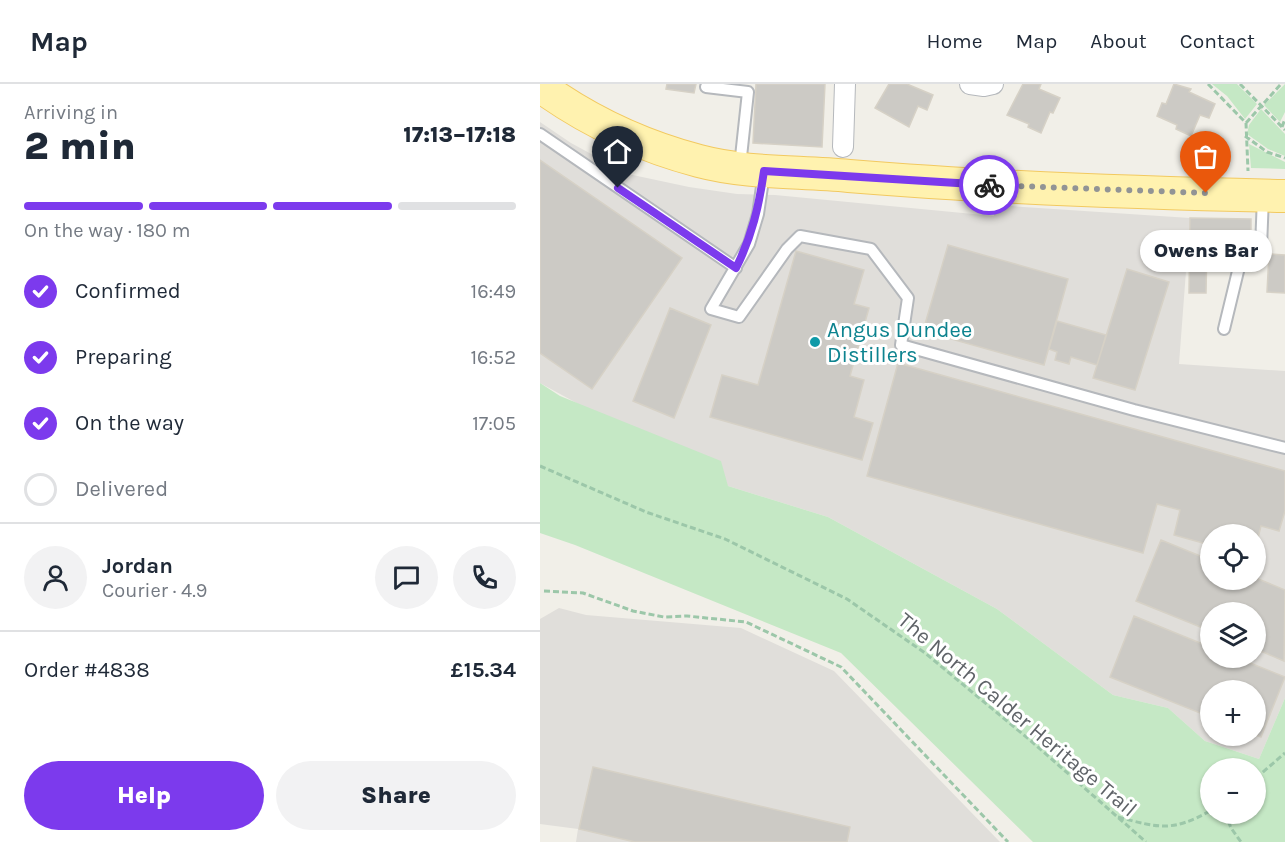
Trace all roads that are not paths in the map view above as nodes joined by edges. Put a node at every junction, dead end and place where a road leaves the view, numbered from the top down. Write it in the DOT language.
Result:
graph roads {
  1 [pos="845,84"];
  2 [pos="970,84"];
  3 [pos="993,84"];
  4 [pos="540,86"];
  5 [pos="706,87"];
  6 [pos="540,134"];
  7 [pos="843,147"];
  8 [pos="752,169"];
  9 [pos="1265,187"];
  10 [pos="736,268"];
  11 [pos="1224,329"];
  12 [pos="1285,448"];
  1 -- 7 [label="street"];
  2 -- 3 [label="street"];
  4 -- 8 [label="main road"];
  5 -- 8 [label="lane"];
  6 -- 10 [label="lane"];
  8 -- 9 [label="main road"];
  8 -- 10 [label="lane"];
  9 -- 11 [label="lane"];
  10 -- 12 [label="lane"];
}
